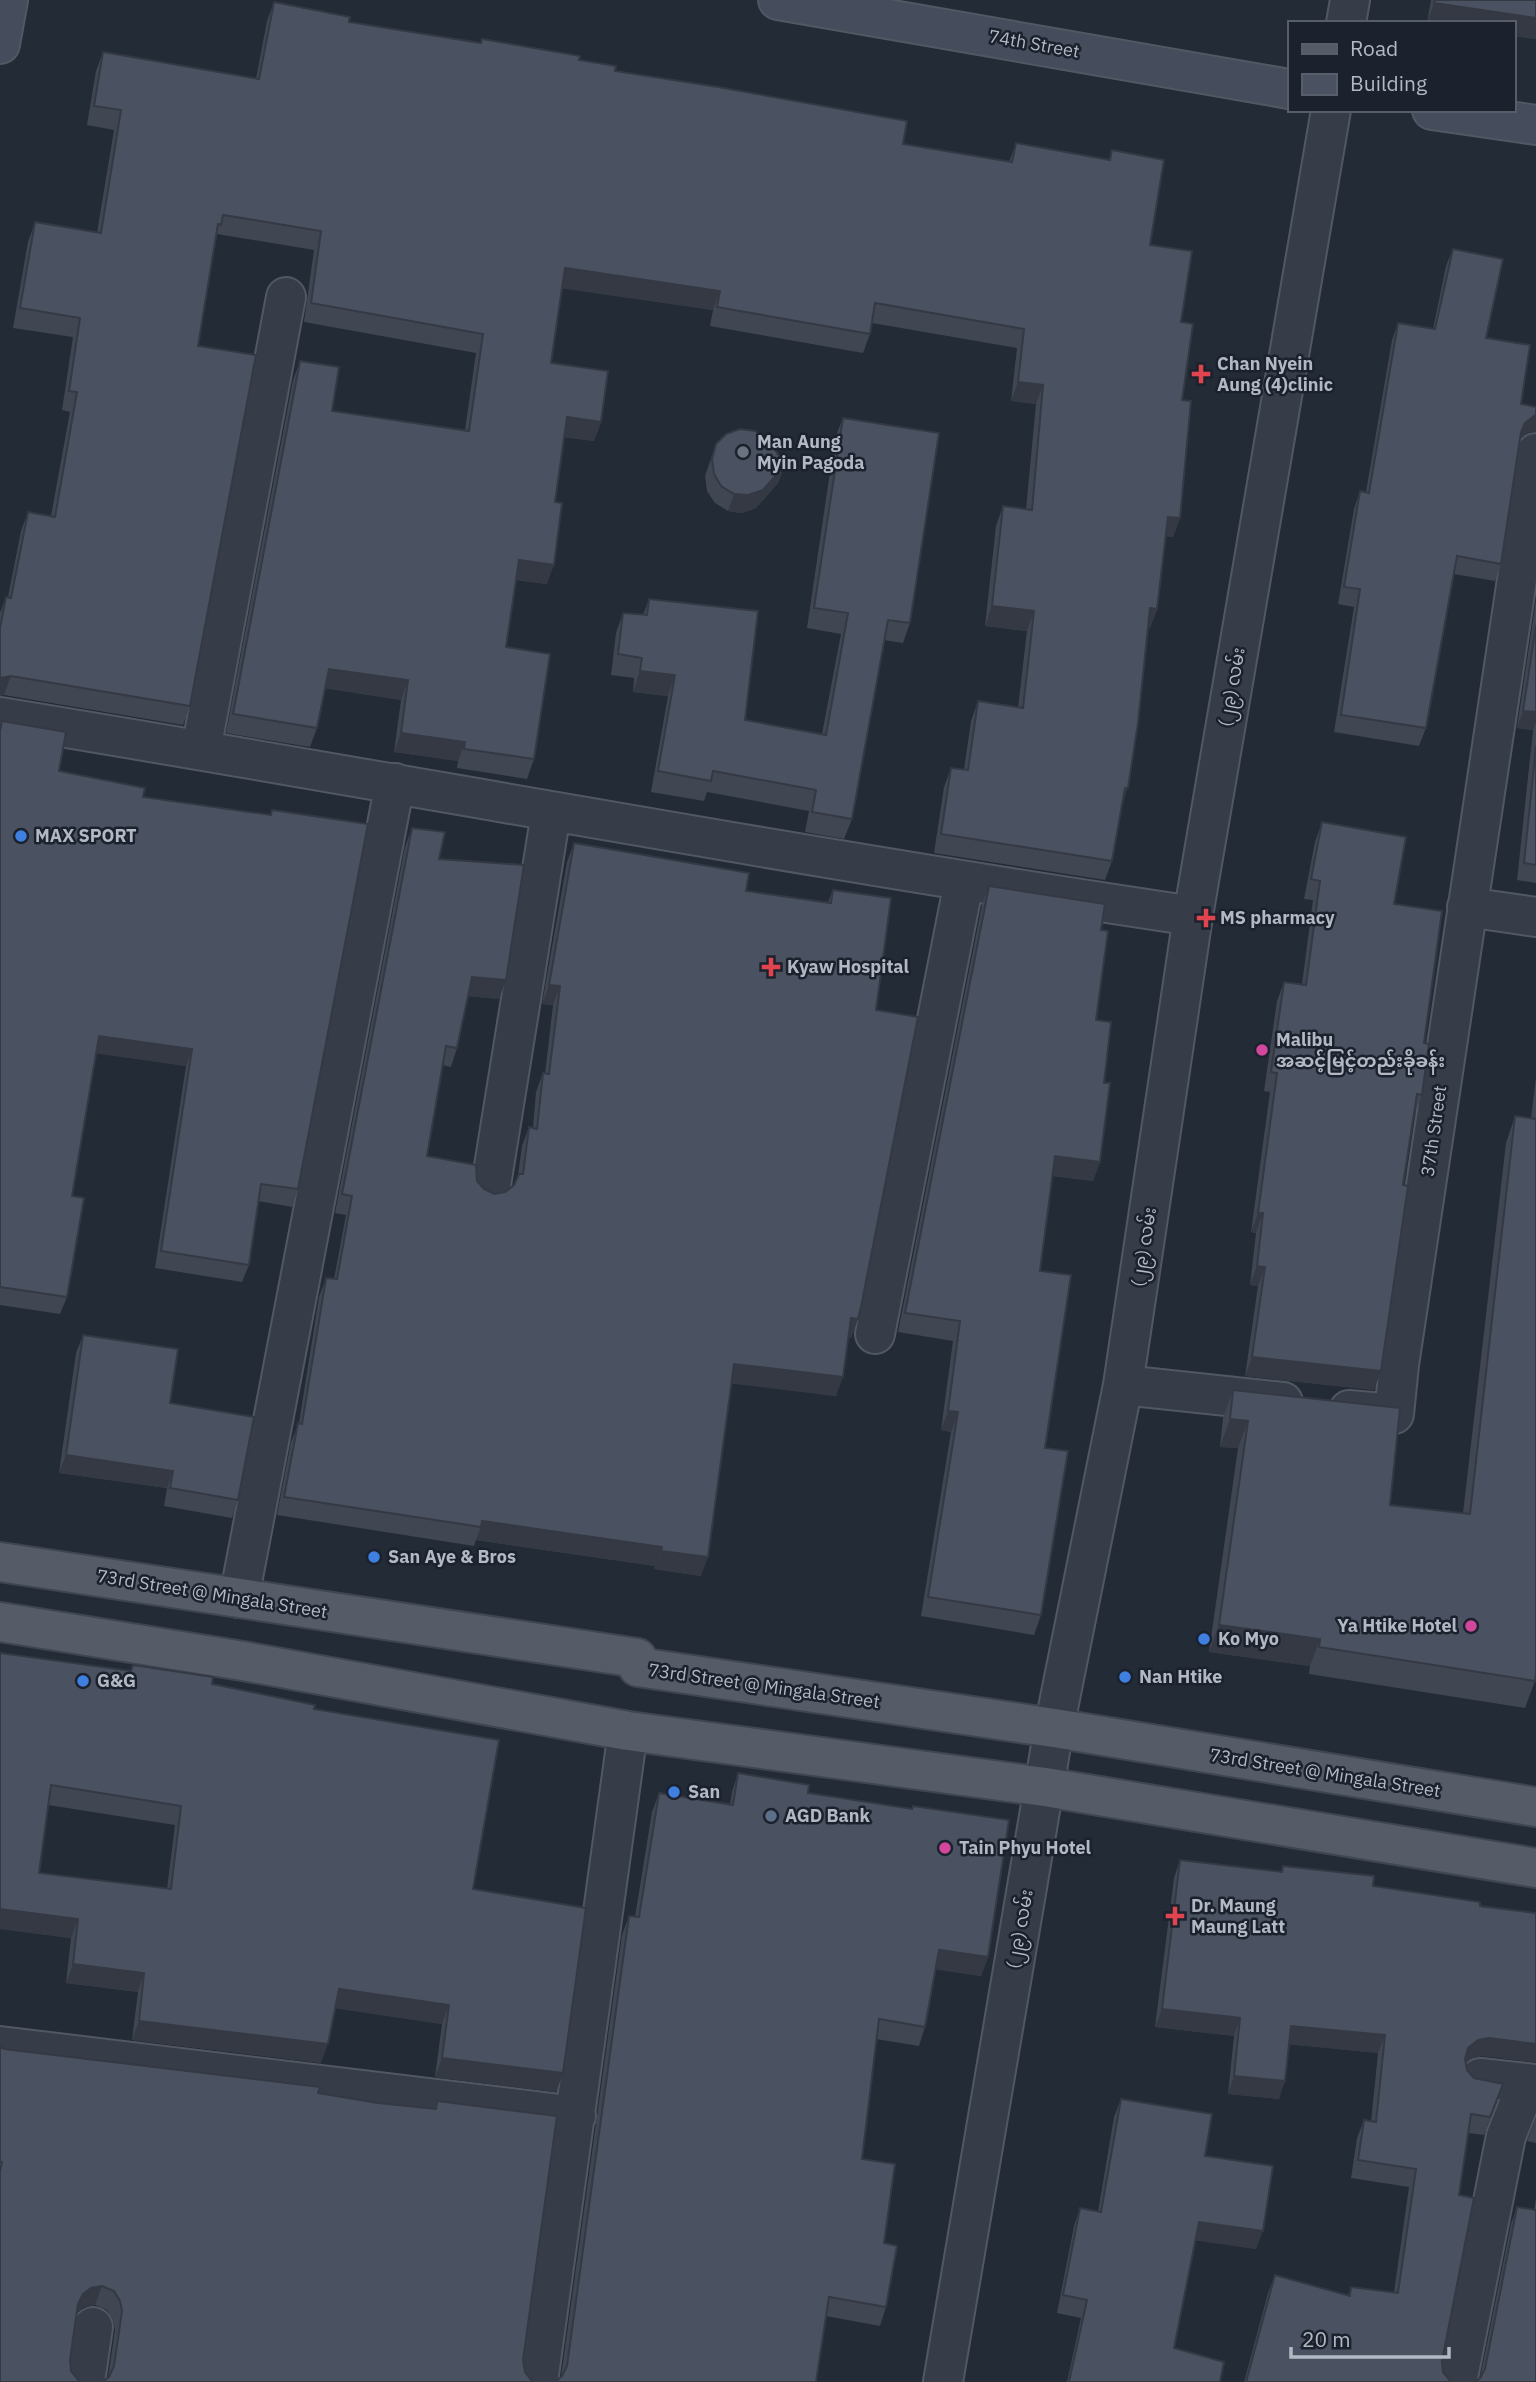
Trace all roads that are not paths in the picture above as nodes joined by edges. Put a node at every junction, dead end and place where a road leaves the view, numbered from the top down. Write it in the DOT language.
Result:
graph roads {
  1 [pos="8,0"];
  2 [pos="778,0"];
  3 [pos="1350,0"];
  4 [pos="1346,21"];
  5 [pos="0,44"];
  6 [pos="1288,89"];
  7 [pos="1331,112"];
  8 [pos="1446,112"];
  9 [pos="1536,125"];
  10 [pos="286,298"];
  11 [pos="1536,453"];
  12 [pos="1528,560"];
  13 [pos="0,717"];
  14 [pos="201,750"];
  15 [pos="396,783"];
  16 [pos="551,813"];
  17 [pos="964,882"];
  18 [pos="1467,907"];
  19 [pos="1193,916"];
  20 [pos="1536,917"];
  21 [pos="490,1191"];
  22 [pos="875,1334"];
  23 [pos="1123,1385"];
  24 [pos="0,1562"];
  25 [pos="239,1598"];
  26 [pos="0,1622"];
  27 [pos="1054,1728"];
  28 [pos="628,1731"];
  29 [pos="1045,1787"];
  30 [pos="1536,1807"];
  31 [pos="1536,1868"];
  32 [pos="0,2046"];
  33 [pos="1480,2078"];
  34 [pos="1536,2084"];
  35 [pos="576,2116"];
  36 [pos="93,2327"];
  37 [pos="85,2382"];
  38 [pos="538,2382"];
  39 [pos="943,2382"];
  40 [pos="1457,2382"];
  1 -- 5 [label="street"];
  2 -- 6 [label="street, 74th Street"];
  3 -- 4 [label="street"];
  7 -- 19 [label="street, (၂၉) လမ်း"];
  8 -- 9 [label="street"];
  10 -- 14 [label="street"];
  11 -- 12 [label="street, 37th Street"];
  12 -- 18 [label="street, 37th Street"];
  13 -- 14 [label="street"];
  14 -- 15 [label="street"];
  15 -- 16 [label="street"];
  15 -- 25 [label="street"];
  16 -- 17 [label="street"];
  16 -- 21 [label="street"];
  17 -- 19 [label="street"];
  17 -- 22 [label="street"];
  18 -- 20 [label="street"];
  18 -- 23 [label="street, 37th Street"];
  19 -- 23 [label="street, (၂၉) လမ်း"];
  23 -- 27 [label="street, (၂၉) လမ်း"];
  24 -- 25 [label="main road, 73rd Street @ Mingala Street"];
  25 -- 27 [label="main road, 73rd Street @ Mingala Street"];
  26 -- 28 [label="main road"];
  27 -- 29 [label="street, (၂၉) လမ်း"];
  27 -- 30 [label="main road, 73rd Street @ Mingala Street"];
  28 -- 29 [label="main road"];
  28 -- 35 [label="street"];
  29 -- 31 [label="main road"];
  29 -- 39 [label="street, (၂၉) လမ်း"];
  32 -- 35 [label="street"];
  33 -- 34 [label="street"];
  34 -- 40 [label="street"];
  35 -- 38 [label="street"];
  36 -- 37 [label="street"];
}
